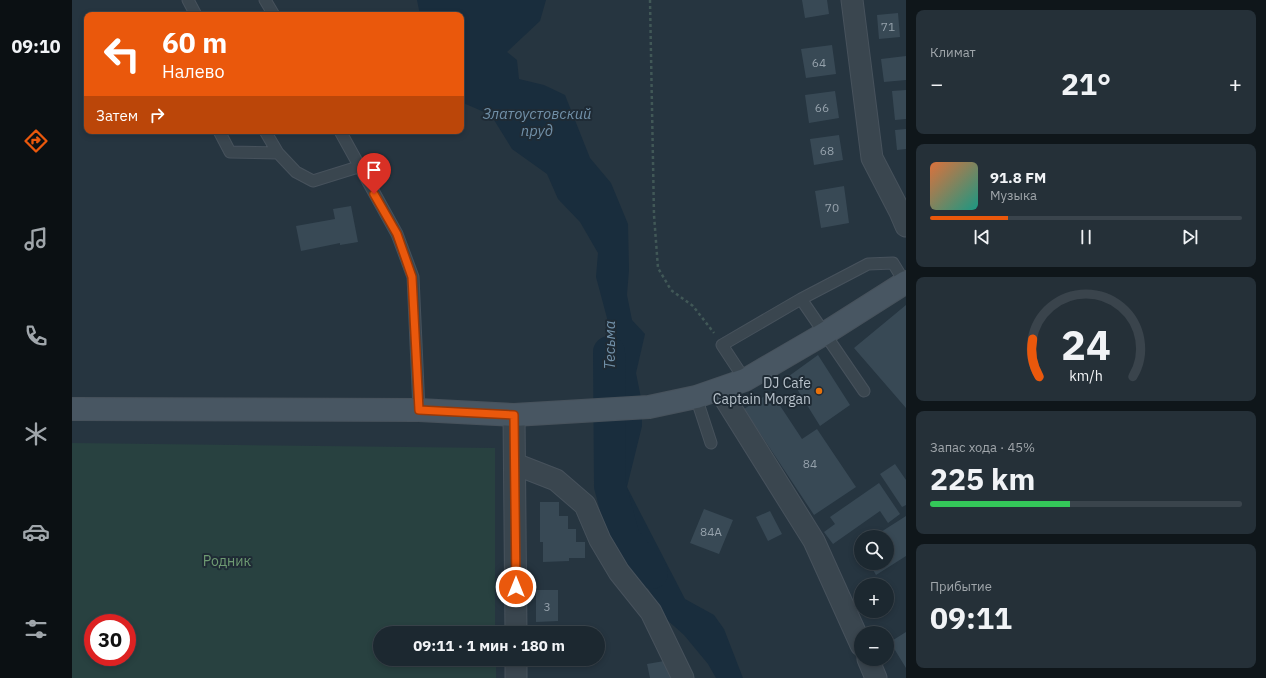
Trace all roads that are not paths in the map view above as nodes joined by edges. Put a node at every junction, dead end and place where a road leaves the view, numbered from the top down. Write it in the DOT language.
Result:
graph roads {
  1 [pos="188,0"];
  2 [pos="265,0"];
  3 [pos="852,0"];
  4 [pos="194,12"];
  5 [pos="272,12"];
  6 [pos="221,134"];
  7 [pos="267,134"];
  8 [pos="342,134"];
  9 [pos="278,154"];
  10 [pos="358,167"];
  11 [pos="906,226"];
  12 [pos="906,282"];
  13 [pos="801,300"];
  14 [pos="824,334"];
  15 [pos="745,380"];
  16 [pos="719,389"];
  17 [pos="864,391"];
  18 [pos="696,397"];
  19 [pos="73,407"];
  20 [pos="419,410"];
  21 [pos="514,415"];
  22 [pos="711,443"];
  23 [pos="516,464"];
  24 [pos="516,626"];
  25 [pos="854,629"];
  26 [pos="516,666"];
  27 [pos="871,666"];
  28 [pos="516,678"];
  29 [pos="683,678"];
  30 [pos="876,678"];
  1 -- 4 [label="lane"];
  2 -- 5 [label="lane"];
  3 -- 11 [label="street"];
  6 -- 9 [label="lane"];
  7 -- 9 [label="lane"];
  8 -- 10 [label="lane"];
  9 -- 10 [label="lane"];
  10 -- 20 [label="lane"];
  12 -- 13 [label="lane"];
  12 -- 14 [label="main road"];
  13 -- 14 [label="lane"];
  13 -- 15 [label="lane"];
  14 -- 15 [label="main road"];
  14 -- 17 [label="lane"];
  15 -- 16 [label="main road"];
  16 -- 18 [label="main road"];
  16 -- 25 [label="street"];
  18 -- 21 [label="main road"];
  18 -- 22 [label="lane"];
  19 -- 20 [label="main road"];
  20 -- 21 [label="main road"];
  21 -- 23 [label="street"];
  23 -- 24 [label="street"];
  23 -- 29 [label="street"];
  26 -- 28 [label="street"];
  27 -- 30 [label="street"];
}
